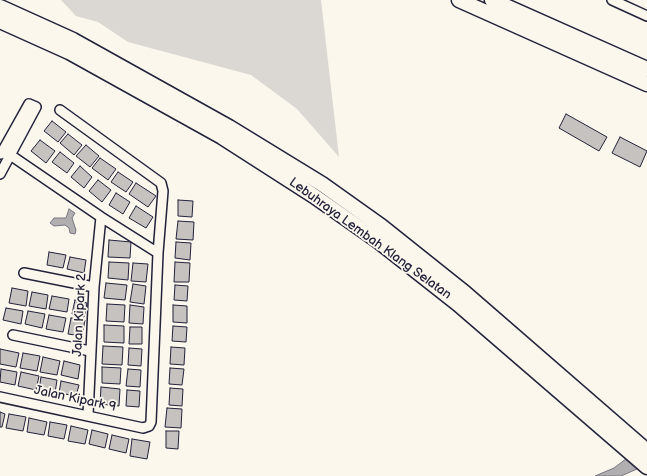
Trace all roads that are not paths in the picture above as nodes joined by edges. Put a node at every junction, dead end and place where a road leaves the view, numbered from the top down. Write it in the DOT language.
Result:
graph roads {
  1 [pos="459,0"];
  2 [pos="492,0"];
  3 [pos="612,0"];
  4 [pos="0,8"];
  5 [pos="647,16"];
  6 [pos="0,21"];
  7 [pos="647,68"];
  8 [pos="647,84"];
  9 [pos="60,110"];
  10 [pos="5,154"];
  11 [pos="0,174"];
  12 [pos="318,190"];
  13 [pos="101,217"];
  14 [pos="158,253"];
  15 [pos="24,273"];
  16 [pos="94,287"];
  17 [pos="13,335"];
  18 [pos="90,351"];
  19 [pos="0,397"];
  20 [pos="88,415"];
  21 [pos="647,451"];
  22 [pos="647,467"];
  1 -- 8 [label="highway"];
  2 -- 7 [label="highway"];
  3 -- 5 [label="street"];
  4 -- 12 [label="highway, Lebuhraya Lembah Klang Selatan"];
  6 -- 12 [label="highway, Lebuhraya Lembah Klang Selatan"];
  9 -- 14 [label="street"];
  10 -- 10 [label="street"];
  10 -- 11 [label="street"];
  10 -- 13 [label="street"];
  12 -- 21 [label="highway, Lebuhraya Lembah Klang Selatan"];
  12 -- 22 [label="highway, Lebuhraya Lembah Klang Selatan"];
  13 -- 14 [label="street"];
  13 -- 16 [label="street, Jalan Kipark 2"];
  14 -- 20 [label="street, Jalan Kipark 9"];
  15 -- 16 [label="street"];
  16 -- 18 [label="street, Jalan Kipark 2"];
  17 -- 18 [label="street"];
  18 -- 20 [label="street, Jalan Kipark 2"];
  19 -- 20 [label="street, Jalan Kipark 9"];
}
